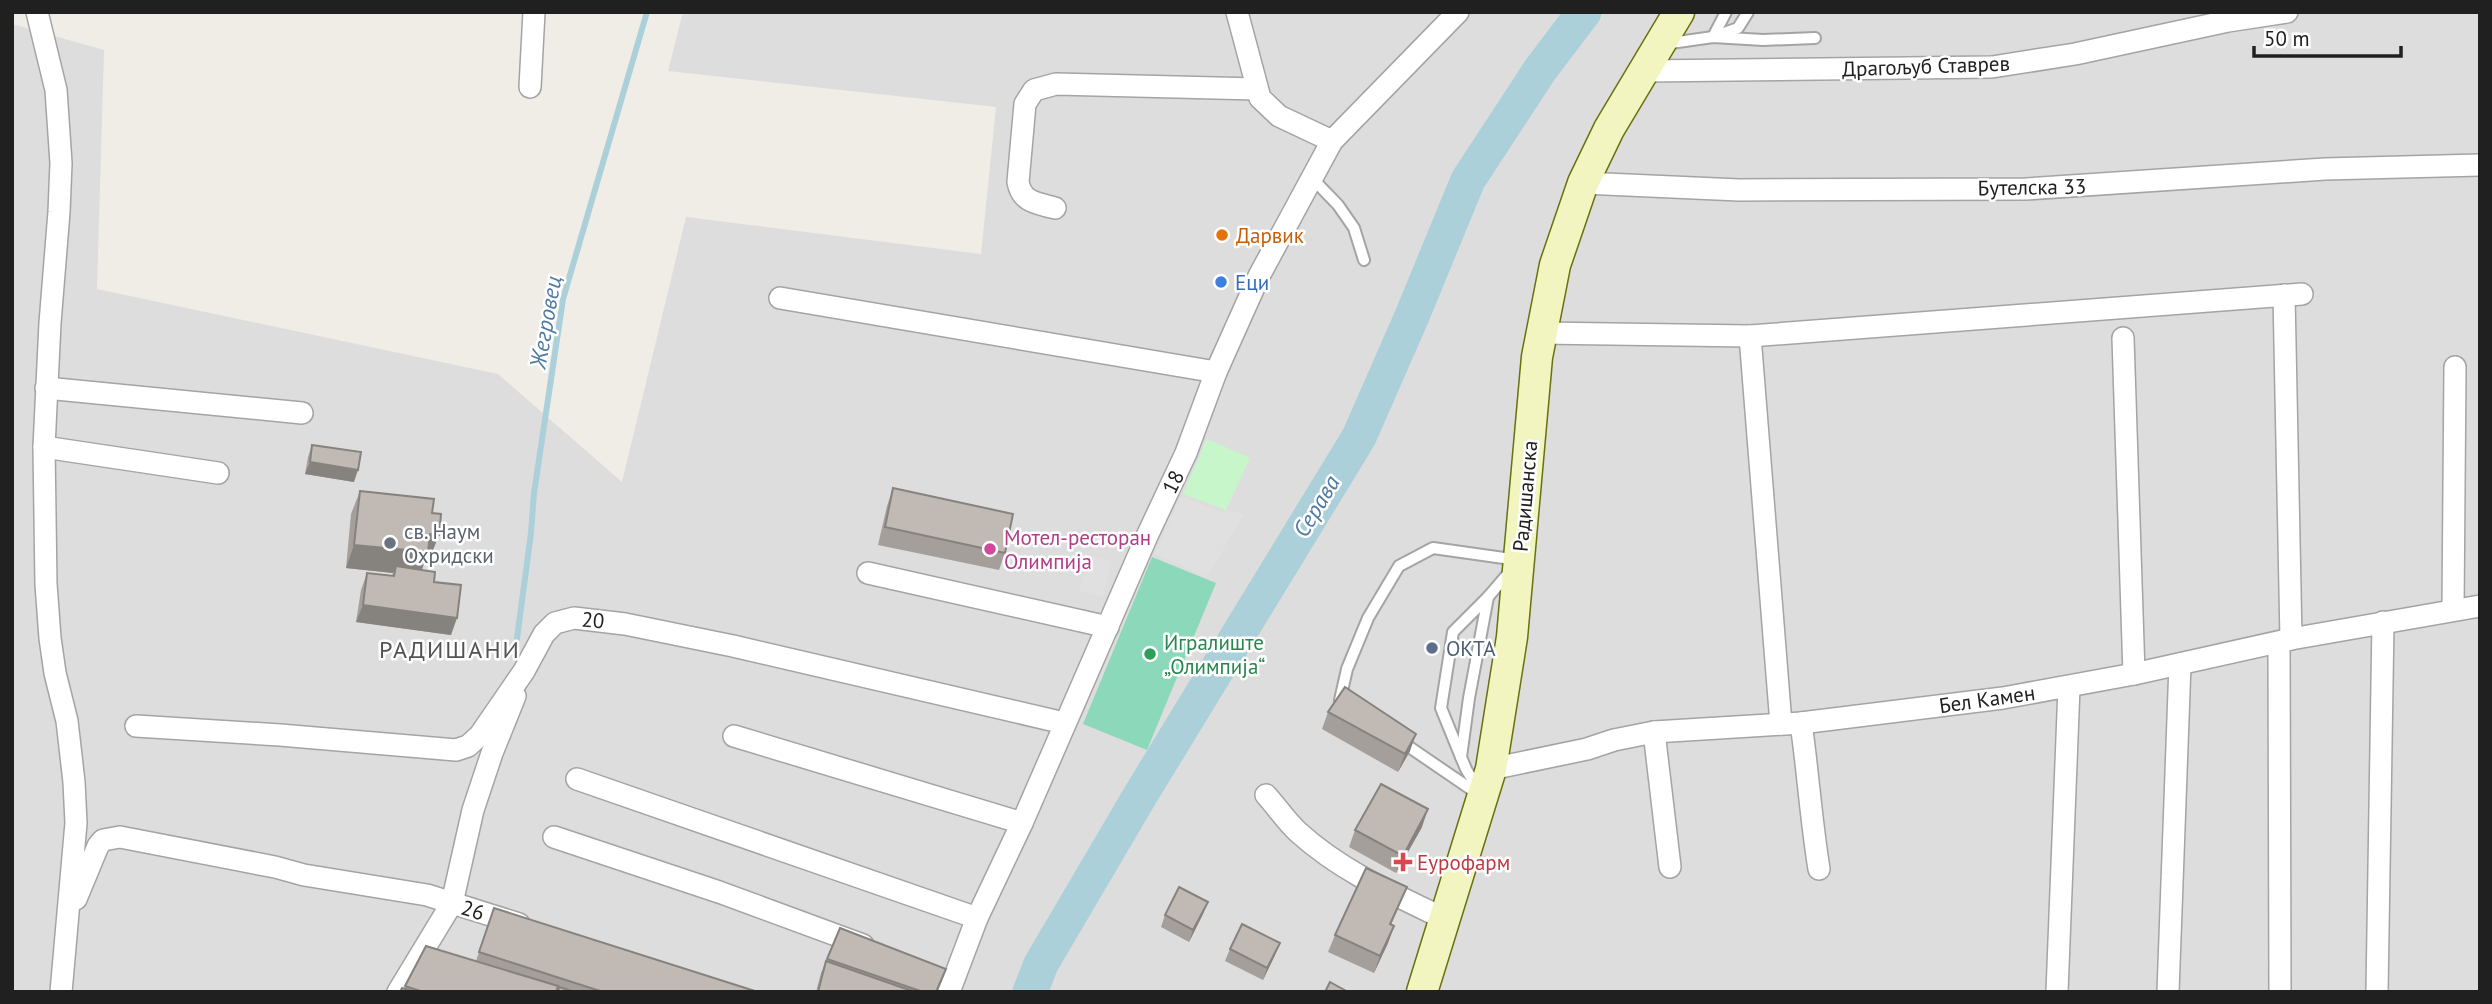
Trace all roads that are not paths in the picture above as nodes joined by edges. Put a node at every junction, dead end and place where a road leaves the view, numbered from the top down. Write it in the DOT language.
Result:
graph roads {
  1 [pos="37,12"];
  2 [pos="534,12"];
  3 [pos="1237,12"];
  4 [pos="1458,12"];
  5 [pos="1726,12"];
  6 [pos="1748,12"];
  7 [pos="2287,12"];
  8 [pos="1677,14"];
  9 [pos="1713,37"];
  10 [pos="1815,38"];
  11 [pos="1661,45"];
  12 [pos="1645,71"];
  13 [pos="530,87"];
  14 [pos="1256,89"];
  15 [pos="1332,141"];
  16 [pos="2480,165"];
  17 [pos="1311,177"];
  18 [pos="1583,183"];
  19 [pos="1055,208"];
  20 [pos="1364,260"];
  21 [pos="780,298"];
  22 [pos="1541,333"];
  23 [pos="1750,336"];
  24 [pos="2123,338"];
  25 [pos="2455,367"];
  26 [pos="1216,372"];
  27 [pos="46,388"];
  28 [pos="302,413"];
  29 [pos="44,447"];
  30 [pos="218,473"];
  31 [pos="1519,560"];
  32 [pos="869,573"];
  33 [pos="1488,597"];
  34 [pos="2480,606"];
  35 [pos="2453,610"];
  36 [pos="2384,622"];
  37 [pos="1108,627"];
  38 [pos="2285,641"];
  39 [pos="2180,664"];
  40 [pos="524,671"];
  41 [pos="2134,674"];
  42 [pos="2069,687"];
  43 [pos="1351,708"];
  44 [pos="1064,723"];
  45 [pos="1791,724"];
  46 [pos="136,726"];
  47 [pos="1384,730"];
  48 [pos="1654,732"];
  49 [pos="734,736"];
  50 [pos="1461,757"];
  51 [pos="1491,769"];
  52 [pos="577,779"];
  53 [pos="1266,794"];
  54 [pos="1483,798"];
  55 [pos="1022,822"];
  56 [pos="554,836"];
  57 [pos="1671,867"];
  58 [pos="1819,869"];
  59 [pos="452,903"];
  60 [pos="977,918"];
  61 [pos="1445,919"];
  62 [pos="68,920"];
  63 [pos="540,931"];
  64 [pos="876,949"];
  65 [pos="948,981"];
  66 [pos="61,992"];
  67 [pos="398,992"];
  68 [pos="1422,992"];
  69 [pos="2057,992"];
  70 [pos="2168,992"];
  71 [pos="2280,992"];
  72 [pos="2376,992"];
  1 -- 27 [label="street"];
  2 -- 13 [label="street"];
  3 -- 14 [label="street"];
  4 -- 15 [label="street, 18"];
  5 -- 9 [label="lane"];
  6 -- 9 [label="lane"];
  7 -- 12 [label="street, Драгољуб Ставрев"];
  8 -- 11 [label="street, Радишанска"];
  9 -- 10 [label="lane"];
  9 -- 11 [label="lane"];
  11 -- 12 [label="street, Радишанска"];
  12 -- 18 [label="street, Радишанска"];
  14 -- 15 [label="street"];
  14 -- 19 [label="street"];
  15 -- 17 [label="street, 18"];
  16 -- 18 [label="street, Бутелска 33"];
  17 -- 20 [label="lane"];
  17 -- 26 [label="street, 18"];
  18 -- 22 [label="street, Радишанска"];
  21 -- 26 [label="street"];
  22 -- 23 [label="street"];
  22 -- 31 [label="street, Радишанска"];
  23 -- 38 [label="street"];
  23 -- 45 [label="street"];
  24 -- 41 [label="street"];
  25 -- 35 [label="street"];
  26 -- 37 [label="street, 18"];
  27 -- 28 [label="street"];
  27 -- 29 [label="street"];
  29 -- 30 [label="street"];
  29 -- 62 [label="street"];
  31 -- 33 [label="lane"];
  31 -- 43 [label="lane"];
  31 -- 51 [label="street, Радишанска"];
  32 -- 37 [label="street"];
  33 -- 50 [label="lane"];
  33 -- 50 [label="lane"];
  34 -- 35 [label="street, Бел Камен"];
  35 -- 36 [label="street, Бел Камен"];
  36 -- 38 [label="street, Бел Камен"];
  36 -- 72 [label="street"];
  37 -- 44 [label="street, 18"];
  38 -- 39 [label="street, Бел Камен"];
  38 -- 71 [label="street"];
  39 -- 41 [label="street, Бел Камен"];
  39 -- 70 [label="street"];
  40 -- 44 [label="street, 20"];
  40 -- 46 [label="street, 20"];
  40 -- 59 [label="street"];
  41 -- 42 [label="street, Бел Камен"];
  42 -- 45 [label="street, Бел Камен"];
  42 -- 69 [label="street"];
  44 -- 55 [label="street, 18"];
  45 -- 48 [label="street, Бел Камен"];
  45 -- 58 [label="street"];
  47 -- 54 [label="lane"];
  48 -- 51 [label="street, Бел Камен"];
  48 -- 57 [label="street"];
  49 -- 55 [label="street"];
  50 -- 54 [label="lane"];
  51 -- 54 [label="street, Радишанска"];
  52 -- 60 [label="street"];
  53 -- 61 [label="street"];
  54 -- 61 [label="street, Радишанска"];
  55 -- 60 [label="street, 18"];
  56 -- 64 [label="street"];
  59 -- 62 [label="street, 26"];
  59 -- 63 [label="street, 26"];
  59 -- 67 [label="street"];
  60 -- 65 [label="street, 18"];
  61 -- 68 [label="street, Радишанска"];
  62 -- 66 [label="street"];
}
